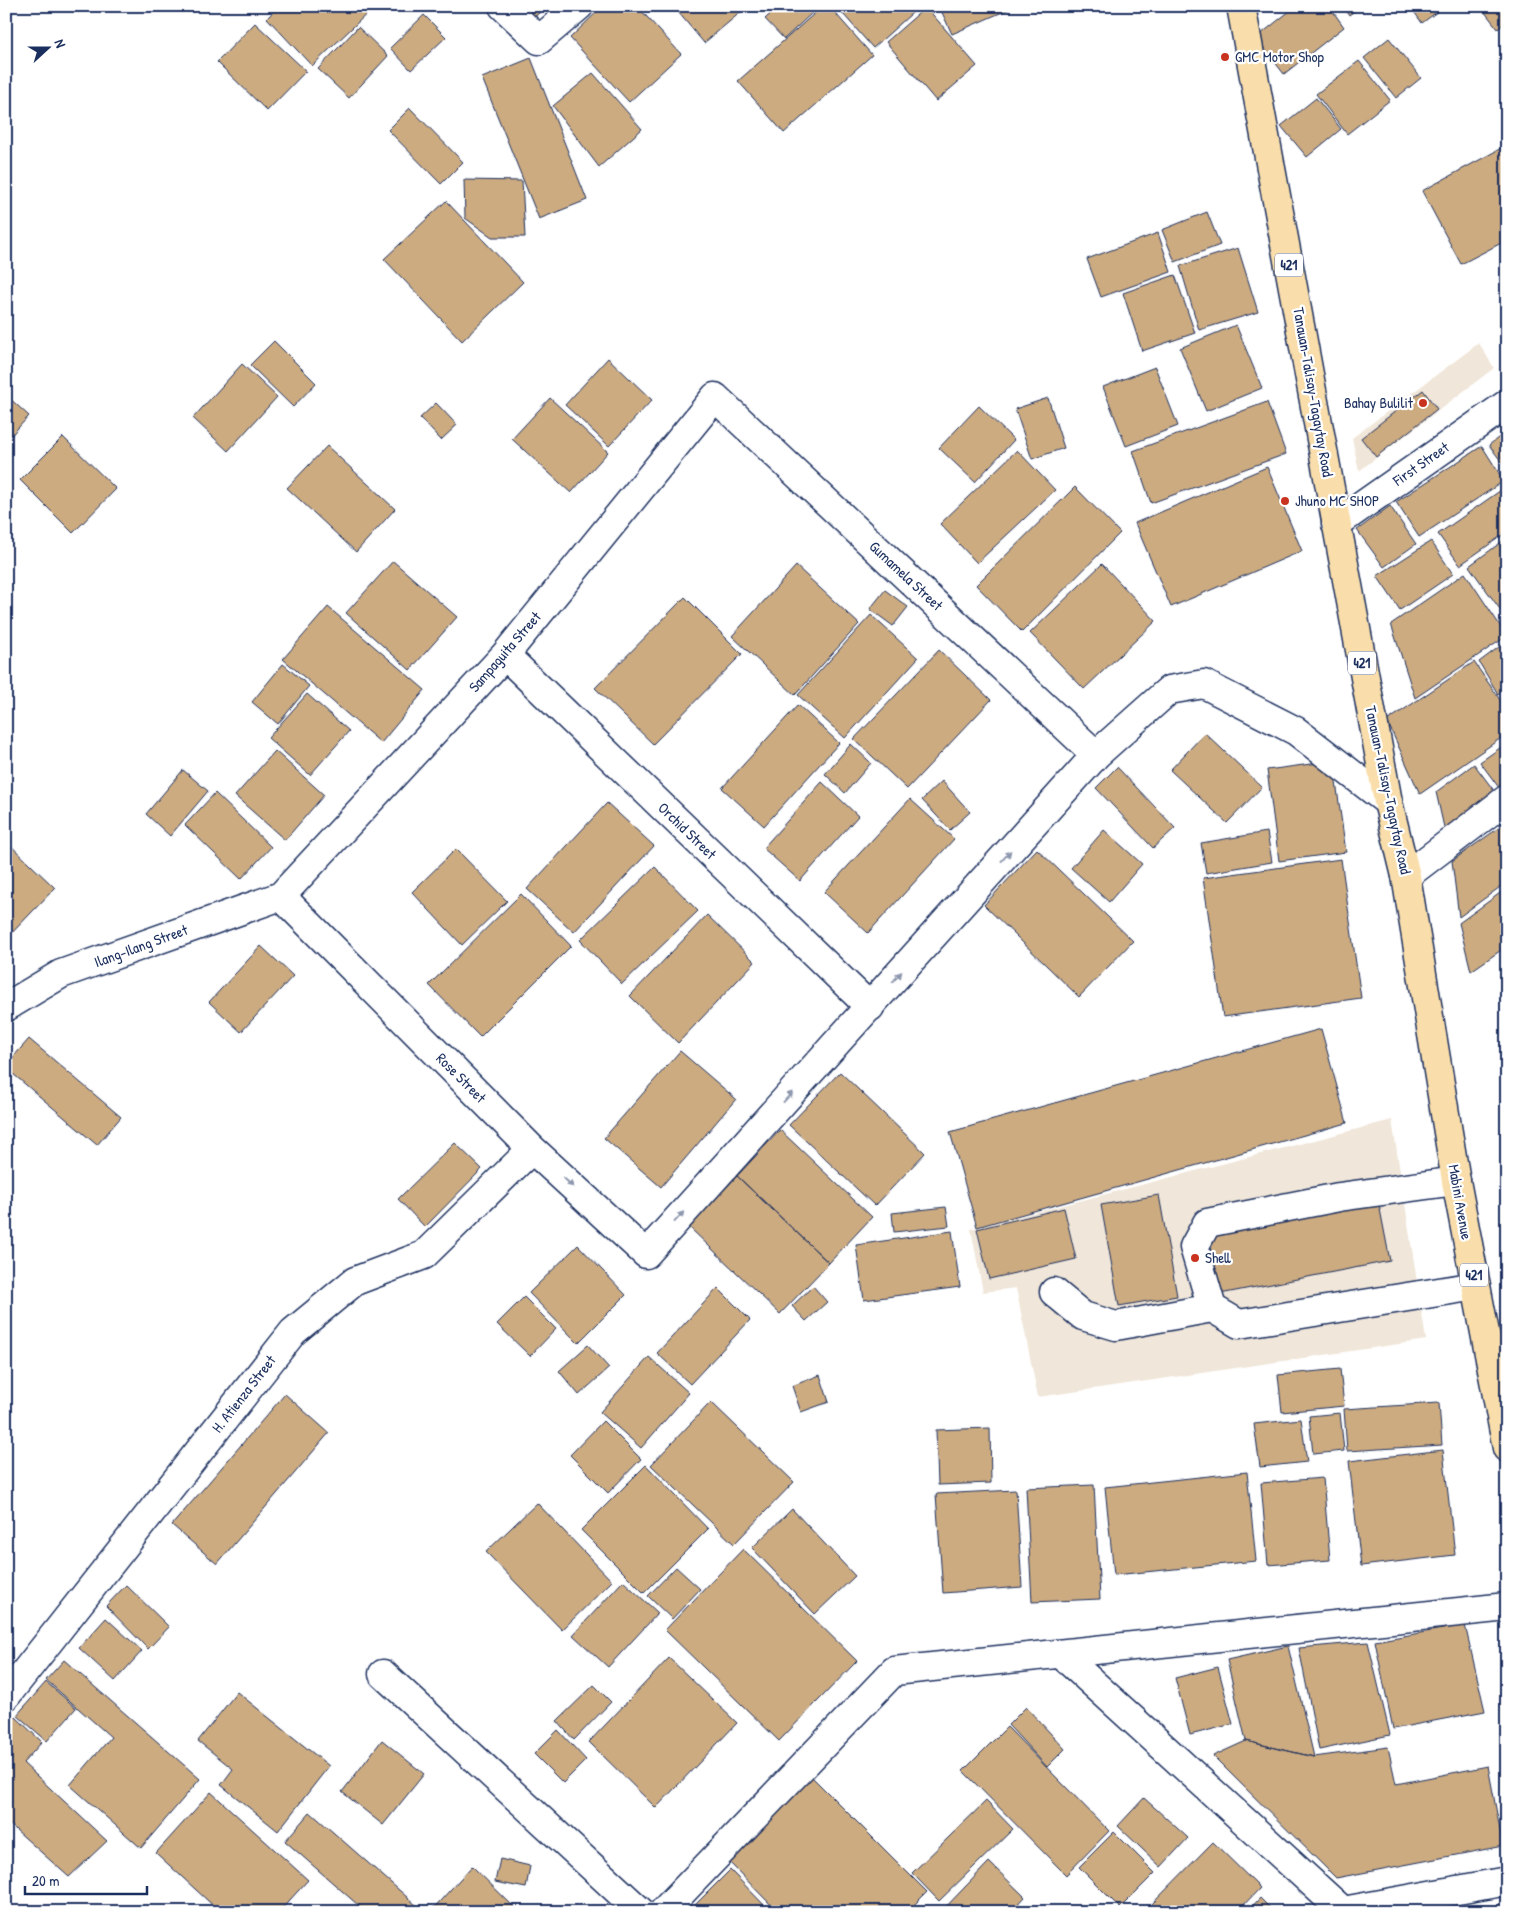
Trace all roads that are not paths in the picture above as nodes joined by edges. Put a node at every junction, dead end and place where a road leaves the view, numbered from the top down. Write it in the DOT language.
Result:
graph roads {
  1 [pos="503,6"];
  2 [pos="580,6"];
  3 [pos="1240,6"];
  4 [pos="715,397"];
  5 [pos="1507,404"];
  6 [pos="1336,524"];
  7 [pos="505,655"];
  8 [pos="1096,755"];
  9 [pos="1507,799"];
  10 [pos="1388,802"];
  11 [pos="1406,876"];
  12 [pos="281,896"];
  13 [pos="6,1007"];
  14 [pos="870,1007"];
  15 [pos="1443,1103"];
  16 [pos="532,1149"];
  17 [pos="1456,1181"];
  18 [pos="1476,1286"];
  19 [pos="1054,1292"];
  20 [pos="1212,1308"];
  21 [pos="1507,1448"];
  22 [pos="1507,1608"];
  23 [pos="1061,1654"];
  24 [pos="382,1674"];
  25 [pos="6,1696"];
  26 [pos="1507,1881"];
  27 [pos="641,1912"];
  28 [pos="663,1912"];
  1 -- 2 [label="street"];
  3 -- 6 [label="main road, Tanauan-Talisay-Tagaytay Road / 421"];
  4 -- 7 [label="street, Sampaguita Street"];
  4 -- 8 [label="street, Gumamela Street"];
  5 -- 6 [label="street, First Street"];
  6 -- 10 [label="main road, Tanauan-Talisay-Tagaytay Road / 421"];
  7 -- 12 [label="street, Sampaguita Street"];
  7 -- 14 [label="street, Orchid Street"];
  8 -- 10 [label="street"];
  14 -- 8 [label="street, one-way"];
  9 -- 11 [label="street"];
  10 -- 11 [label="main road, Tanauan-Talisay-Tagaytay Road / 421"];
  11 -- 15 [label="main road, Tanauan-Talisay-Tagaytay Road / 421"];
  12 -- 13 [label="street, Ilang-Ilang Street"];
  12 -- 16 [label="street, Rose Street"];
  16 -- 14 [label="street, Rose Street, one-way"];
  15 -- 17 [label="main road, Mabini Avenue / 421"];
  16 -- 25 [label="street, H. Atienza Street"];
  17 -- 18 [label="main road, Mabini Avenue / 421"];
  17 -- 20 [label="street"];
  18 -- 20 [label="street"];
  18 -- 21 [label="main road, Mabini Avenue / 421"];
  19 -- 20 [label="street"];
  22 -- 23 [label="street"];
  23 -- 26 [label="street"];
  23 -- 28 [label="street"];
  24 -- 27 [label="street"];
}
